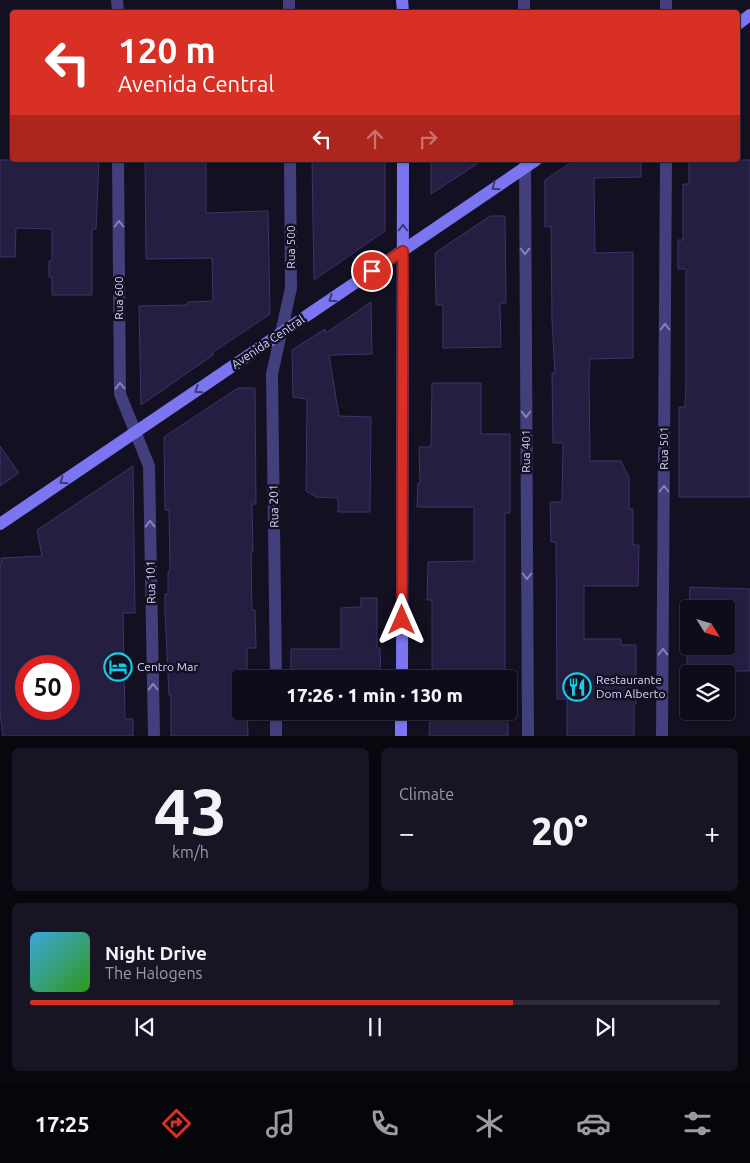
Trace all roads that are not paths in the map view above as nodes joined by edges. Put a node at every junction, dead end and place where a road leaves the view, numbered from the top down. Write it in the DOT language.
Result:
graph roads {
  1 [pos="118,162"];
  2 [pos="290,162"];
  3 [pos="403,162"];
  4 [pos="666,162"];
  5 [pos="525,164"];
  6 [pos="403,251"];
  7 [pos="281,333"];
  8 [pos="136,432"];
  9 [pos="0,524"];
  10 [pos="276,670"];
  11 [pos="402,670"];
  12 [pos="276,720"];
  13 [pos="402,720"];
  14 [pos="154,736"];
  15 [pos="276,736"];
  16 [pos="401,736"];
  17 [pos="528,736"];
  18 [pos="662,736"];
  8 -- 1 [label="street, Rua 600, one-way"];
  2 -- 7 [label="street, Rua 500"];
  6 -- 3 [label="main road, one-way"];
  18 -- 4 [label="street, Rua 501, one-way"];
  5 -- 6 [label="main road, Avenida Central, one-way"];
  5 -- 17 [label="street, Rua 401, one-way"];
  6 -- 7 [label="main road, Avenida Central, one-way"];
  6 -- 11 [label="main road"];
  7 -- 8 [label="main road, Avenida Central, one-way"];
  7 -- 10 [label="street, Rua 201"];
  8 -- 9 [label="main road, Avenida Central, one-way"];
  14 -- 8 [label="street, Rua 101, one-way"];
  12 -- 15 [label="street"];
  13 -- 16 [label="main road"];
}
